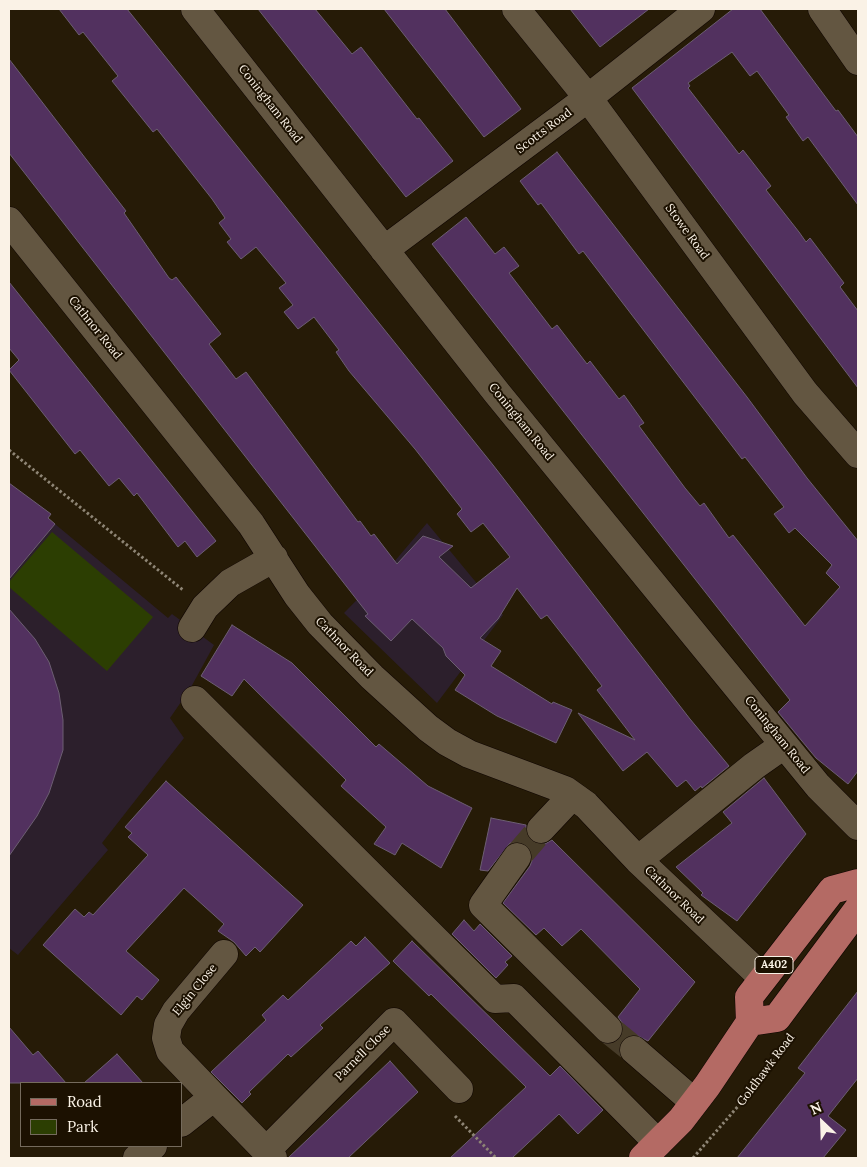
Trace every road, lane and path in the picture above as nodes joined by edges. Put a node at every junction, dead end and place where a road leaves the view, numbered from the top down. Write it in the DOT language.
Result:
graph roads {
  1 [pos="195,9"];
  2 [pos="516,9"];
  3 [pos="701,9"];
  4 [pos="822,9"];
  5 [pos="858,61"];
  6 [pos="588,98"];
  7 [pos="9,221"];
  8 [pos="384,250"];
  9 [pos="9,450"];
  10 [pos="858,454"];
  11 [pos="274,558"];
  12 [pos="198,618"];
  13 [pos="195,700"];
  14 [pos="784,744"];
  15 [pos="572,796"];
  16 [pos="858,826"];
  17 [pos="541,829"];
  18 [pos="516,857"];
  19 [pos="638,860"];
  20 [pos="858,884"];
  21 [pos="858,910"];
  22 [pos="224,954"];
  23 [pos="763,978"];
  24 [pos="750,1022"];
  25 [pos="608,1029"];
  26 [pos="786,1042"];
  27 [pos="634,1050"];
  28 [pos="459,1088"];
  29 [pos="214,1097"];
  30 [pos="694,1102"];
  31 [pos="182,1122"];
  32 [pos="152,1147"];
  33 [pos="650,1150"];
  34 [pos="269,1154"];
  35 [pos="137,1158"];
  36 [pos="496,1158"];
  37 [pos="693,1158"];
  1 -- 8 [label="street, Coningham Road"];
  2 -- 6 [label="street, Stowe Road"];
  3 -- 6 [label="street, Scotts Road"];
  4 -- 5 [label="street"];
  6 -- 8 [label="street, Scotts Road"];
  6 -- 10 [label="street, Stowe Road"];
  7 -- 11 [label="street, Cathnor Road"];
  8 -- 14 [label="street, Coningham Road"];
  9 -- 12 [label="path"];
  11 -- 12 [label="street"];
  11 -- 15 [label="street, Cathnor Road"];
  13 -- 33 [label="street"];
  14 -- 16 [label="street, Coningham Road"];
  14 -- 19 [label="street"];
  15 -- 17 [label="street"];
  15 -- 19 [label="street, Cathnor Road"];
  18 -- 25 [label="street"];
  19 -- 23 [label="street, Cathnor Road"];
  20 -- 23 [label="main road, A402"];
  21 -- 24 [label="main road, Goldhawk Road / A402"];
  22 -- 29 [label="street, Elgin Close"];
  23 -- 24 [label="main road, A402"];
  24 -- 30 [label="main road"];
  26 -- 37 [label="path, Goldhawk Road"];
  27 -- 30 [label="street"];
  28 -- 34 [label="street, Parnell Close"];
  28 -- 36 [label="path"];
  29 -- 31 [label="street"];
  29 -- 34 [label="street, Elgin Close"];
  30 -- 33 [label="main road"];
  32 -- 35 [label="street"];
}
